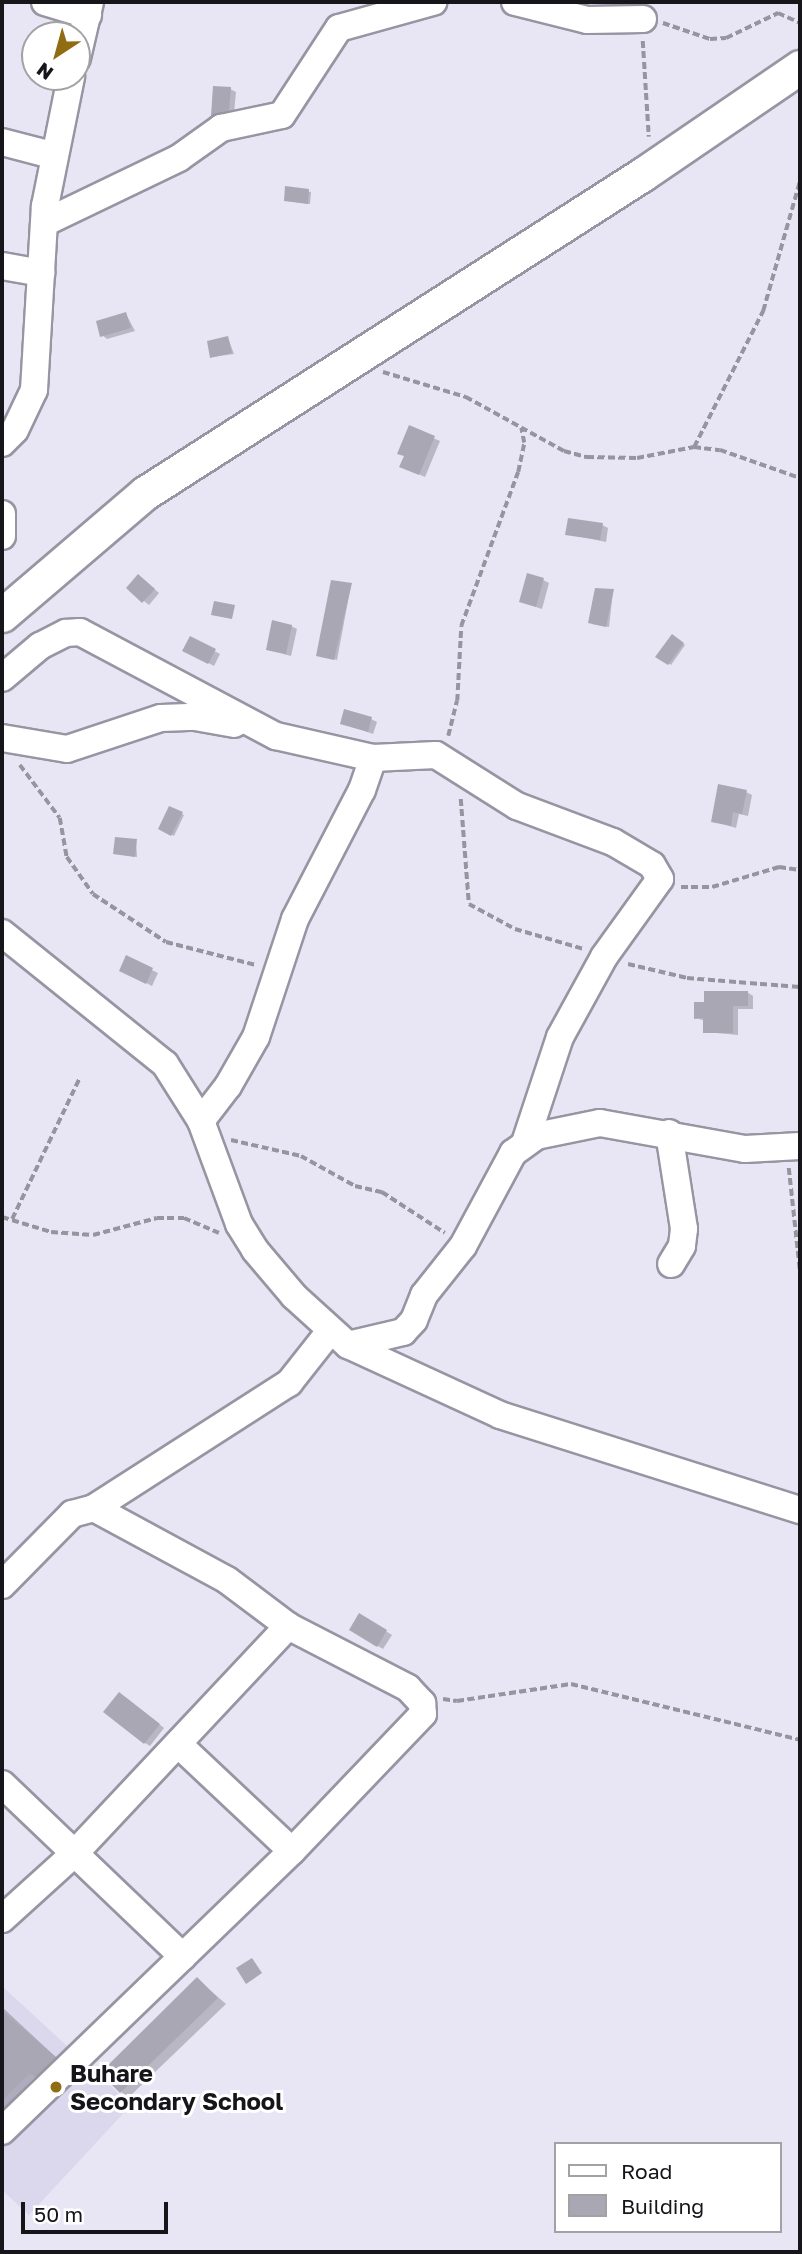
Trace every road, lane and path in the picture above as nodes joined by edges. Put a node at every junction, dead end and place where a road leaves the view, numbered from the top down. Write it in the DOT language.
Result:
graph roads {
  1 [pos="45,2"];
  2 [pos="433,2"];
  3 [pos="515,2"];
  4 [pos="89,8"];
  5 [pos="643,19"];
  6 [pos="800,23"];
  7 [pos="800,66"];
  8 [pos="68,91"];
  9 [pos="2,142"];
  10 [pos="52,155"];
  11 [pos="643,174"];
  12 [pos="800,180"];
  13 [pos="44,223"];
  14 [pos="2,266"];
  15 [pos="41,273"];
  16 [pos="380,372"];
  17 [pos="521,428"];
  18 [pos="2,443"];
  19 [pos="694,447"];
  20 [pos="800,478"];
  21 [pos="2,514"];
  22 [pos="2,536"];
  23 [pos="2,615"];
  24 [pos="2,678"];
  25 [pos="276,736"];
  26 [pos="9,749"];
  27 [pos="373,758"];
  28 [pos="445,761"];
  29 [pos="800,870"];
  30 [pos="660,879"];
  31 [pos="2,933"];
  32 [pos="604,957"];
  33 [pos="278,971"];
  34 [pos="800,987"];
  35 [pos="80,1077"];
  36 [pos="202,1124"];
  37 [pos="669,1133"];
  38 [pos="525,1143"];
  39 [pos="794,1147"];
  40 [pos="2,1217"];
  41 [pos="12,1219"];
  42 [pos="467,1239"];
  43 [pos="255,1250"];
  44 [pos="671,1264"];
  45 [pos="800,1270"];
  46 [pos="339,1338"];
  47 [pos="94,1508"];
  48 [pos="800,1510"];
  49 [pos="2,1585"];
  50 [pos="288,1626"];
  51 [pos="415,1696"];
  52 [pos="800,1740"];
  53 [pos="177,1744"];
  54 [pos="2,1784"];
  55 [pos="292,1851"];
  56 [pos="74,1854"];
  57 [pos="2,1919"];
  58 [pos="183,1956"];
  59 [pos="2,2131"];
  1 -- 4 [label="street"];
  2 -- 13 [label="street"];
  3 -- 5 [label="street"];
  5 -- 6 [label="path"];
  5 -- 11 [label="path"];
  7 -- 11 [label="main road"];
  8 -- 10 [label="street"];
  9 -- 10 [label="street"];
  10 -- 13 [label="street"];
  11 -- 23 [label="main road"];
  12 -- 19 [label="path"];
  13 -- 15 [label="street"];
  14 -- 15 [label="street"];
  15 -- 18 [label="street"];
  16 -- 17 [label="path"];
  17 -- 19 [label="path"];
  17 -- 28 [label="path"];
  19 -- 20 [label="path"];
  21 -- 22 [label="street"];
  24 -- 25 [label="street"];
  25 -- 26 [label="street"];
  25 -- 27 [label="street"];
  26 -- 33 [label="path"];
  27 -- 28 [label="street"];
  27 -- 33 [label="street"];
  28 -- 30 [label="street"];
  28 -- 32 [label="path"];
  29 -- 30 [label="path"];
  30 -- 32 [label="street"];
  31 -- 36 [label="street"];
  32 -- 34 [label="path"];
  32 -- 38 [label="street"];
  33 -- 36 [label="street"];
  35 -- 41 [label="path"];
  36 -- 42 [label="path"];
  36 -- 43 [label="street"];
  37 -- 38 [label="street"];
  37 -- 39 [label="street"];
  37 -- 44 [label="street"];
  38 -- 42 [label="street"];
  39 -- 45 [label="path"];
  40 -- 41 [label="path"];
  41 -- 43 [label="path"];
  42 -- 46 [label="street"];
  43 -- 46 [label="street"];
  46 -- 47 [label="street"];
  46 -- 48 [label="street"];
  47 -- 49 [label="street"];
  47 -- 50 [label="street"];
  50 -- 51 [label="street"];
  50 -- 53 [label="street"];
  51 -- 52 [label="path"];
  51 -- 55 [label="street"];
  53 -- 55 [label="street"];
  53 -- 56 [label="street"];
  54 -- 56 [label="street"];
  55 -- 58 [label="street"];
  56 -- 57 [label="street"];
  56 -- 58 [label="street"];
  58 -- 59 [label="street"];
}
